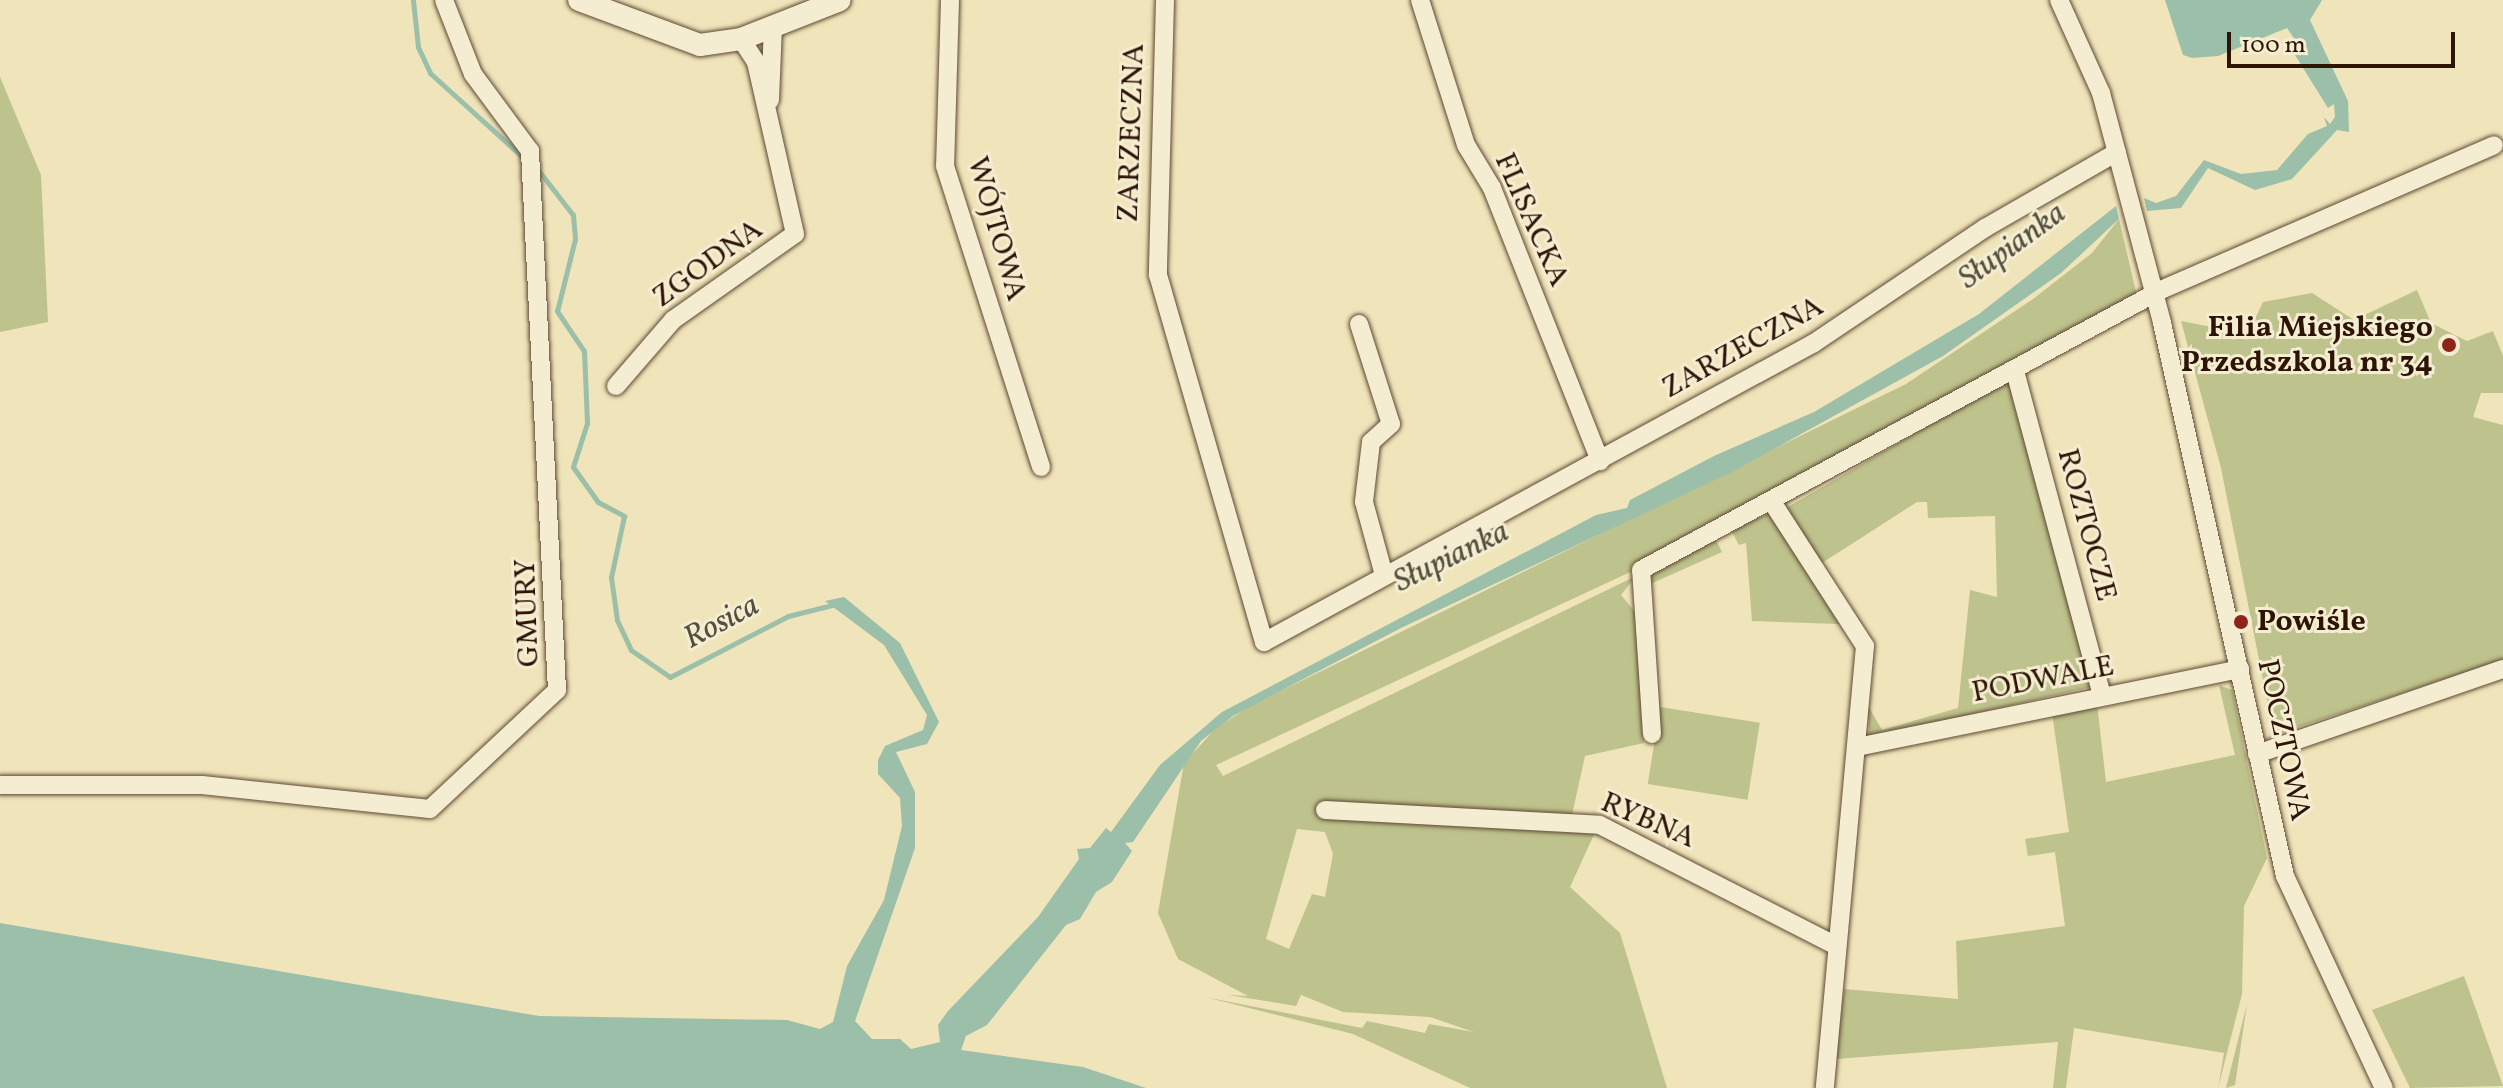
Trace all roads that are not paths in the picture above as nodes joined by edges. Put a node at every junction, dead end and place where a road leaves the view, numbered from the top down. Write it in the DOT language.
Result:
graph roads {
  1 [pos="444,0"];
  2 [pos="579,0"];
  3 [pos="840,0"];
  4 [pos="950,0"];
  5 [pos="1165,0"];
  6 [pos="1420,0"];
  7 [pos="2059,0"];
  8 [pos="795,8"];
  9 [pos="773,26"];
  10 [pos="741,39"];
  11 [pos="768,114"];
  12 [pos="2494,145"];
  13 [pos="2117,152"];
  14 [pos="2152,295"];
  15 [pos="1359,324"];
  16 [pos="2015,371"];
  17 [pos="616,386"];
  18 [pos="1600,461"];
  19 [pos="1041,467"];
  20 [pos="1774,505"];
  21 [pos="1384,575"];
  22 [pos="2240,669"];
  23 [pos="2503,669"];
  24 [pos="2102,695"];
  25 [pos="1652,734"];
  26 [pos="1857,747"];
  27 [pos="2257,754"];
  28 [pos="0,785"];
  29 [pos="1325,810"];
  30 [pos="1836,946"];
  31 [pos="1825,1088"];
  32 [pos="2384,1088"];
  1 -- 28 [label="street, GMURY"];
  2 -- 10 [label="street"];
  3 -- 8 [label="street"];
  4 -- 19 [label="street, WÓJTOWA"];
  5 -- 21 [label="street, ZARZECZNA"];
  6 -- 18 [label="street, FLISACKA"];
  7 -- 13 [label="street, POCZTOWA"];
  8 -- 9 [label="street"];
  9 -- 10 [label="street"];
  9 -- 11 [label="street"];
  10 -- 11 [label="street, ZGODNA"];
  11 -- 17 [label="street, ZGODNA"];
  12 -- 14 [label="street"];
  13 -- 14 [label="street, POCZTOWA"];
  13 -- 18 [label="street, ZARZECZNA"];
  14 -- 16 [label="street"];
  14 -- 22 [label="street, POCZTOWA"];
  15 -- 21 [label="street"];
  16 -- 20 [label="street"];
  16 -- 24 [label="street, ROZTOCZE"];
  18 -- 21 [label="street, ZARZECZNA"];
  20 -- 25 [label="street"];
  20 -- 26 [label="street"];
  22 -- 24 [label="street, PODWALE"];
  22 -- 27 [label="street, POCZTOWA"];
  23 -- 27 [label="street"];
  24 -- 26 [label="street, PODWALE"];
  26 -- 30 [label="street"];
  27 -- 32 [label="street, POCZTOWA"];
  29 -- 30 [label="street, RYBNA"];
  30 -- 31 [label="street"];
}
